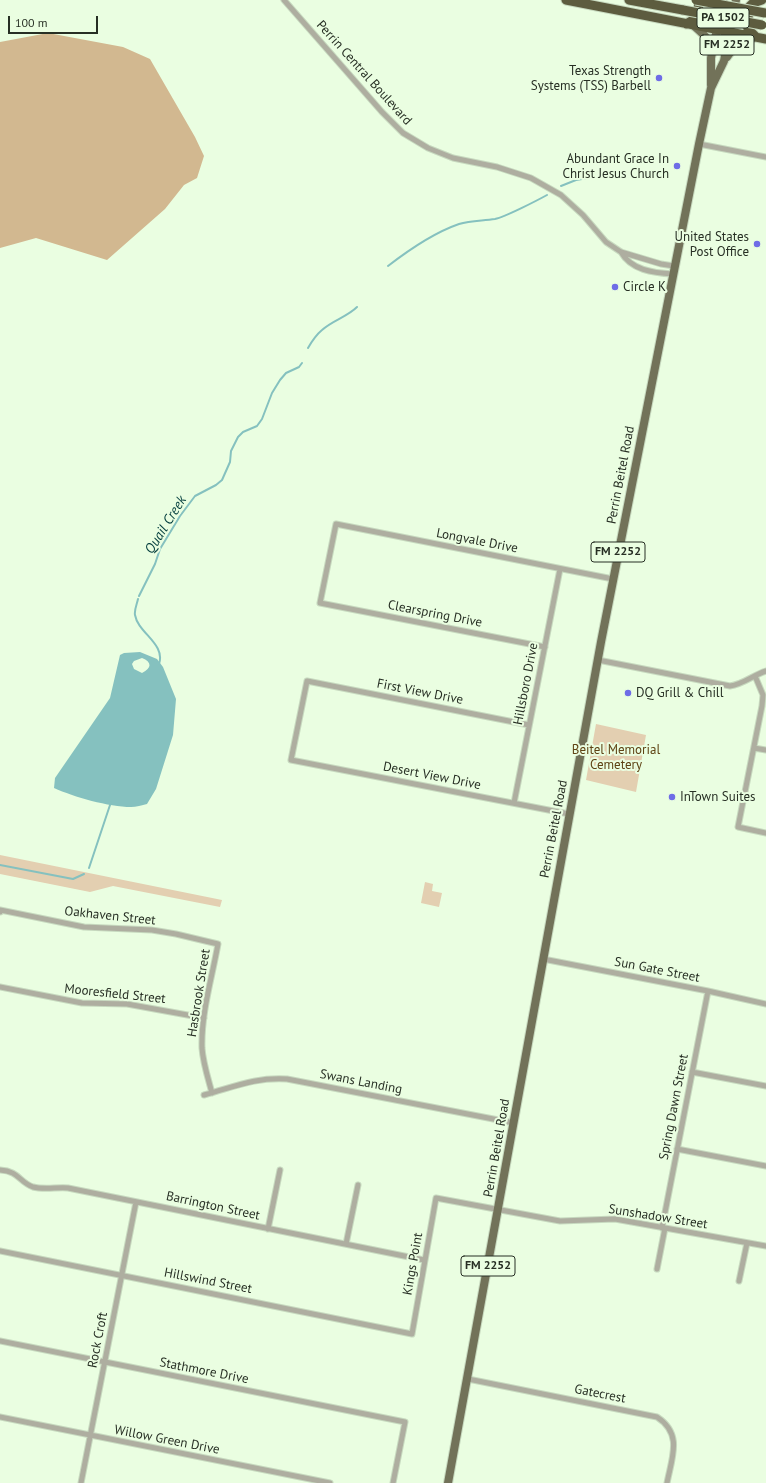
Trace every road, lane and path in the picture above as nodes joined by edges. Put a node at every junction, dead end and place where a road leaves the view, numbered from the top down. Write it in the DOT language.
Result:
graph roads {
  1 [pos="284,0"];
  2 [pos="566,0"];
  3 [pos="629,0"];
  4 [pos="696,0"];
  5 [pos="700,0"];
  6 [pos="723,0"];
  7 [pos="736,0"];
  8 [pos="762,0"];
  9 [pos="765,13"];
  10 [pos="690,25"];
  11 [pos="764,25"];
  12 [pos="717,30"];
  13 [pos="730,32"];
  14 [pos="756,37"];
  15 [pos="766,39"];
  16 [pos="713,48"];
  17 [pos="724,61"];
  18 [pos="711,88"];
  19 [pos="699,144"];
  20 [pos="766,157"];
  21 [pos="621,252"];
  22 [pos="674,270"];
  23 [pos="560,569"];
  24 [pos="613,579"];
  25 [pos="320,603"];
  26 [pos="545,647"];
  27 [pos="598,660"];
  28 [pos="766,671"];
  29 [pos="755,676"];
  30 [pos="529,725"];
  31 [pos="754,748"];
  32 [pos="766,750"];
  33 [pos="291,760"];
  34 [pos="514,803"];
  35 [pos="569,814"];
  36 [pos="766,833"];
  37 [pos="0,911"];
  38 [pos="218,944"];
  39 [pos="543,959"];
  40 [pos="0,987"];
  41 [pos="708,991"];
  42 [pos="766,1004"];
  43 [pos="204,1018"];
  44 [pos="692,1072"];
  45 [pos="766,1086"];
  46 [pos="212,1093"];
  47 [pos="204,1095"];
  48 [pos="514,1123"];
  49 [pos="677,1149"];
  50 [pos="766,1166"];
  51 [pos="0,1170"];
  52 [pos="280,1170"];
  53 [pos="358,1185"];
  54 [pos="436,1198"];
  55 [pos="136,1202"];
  56 [pos="498,1209"];
  57 [pos="664,1228"];
  58 [pos="268,1229"];
  59 [pos="747,1243"];
  60 [pos="346,1244"];
  61 [pos="766,1246"];
  62 [pos="0,1251"];
  63 [pos="424,1260"];
  64 [pos="657,1269"];
  65 [pos="122,1275"];
  66 [pos="739,1281"];
  67 [pos="412,1334"];
  68 [pos="0,1341"];
  69 [pos="105,1362"];
  70 [pos="468,1379"];
  71 [pos="0,1417"];
  72 [pos="91,1436"];
  73 [pos="81,1483"];
  74 [pos="330,1483"];
  75 [pos="393,1483"];
  76 [pos="448,1483"];
  77 [pos="667,1483"];
  1 -- 21 [label="street, Perrin Central Boulevard"];
  2 -- 10 [label="highway"];
  3 -- 11 [label="highway, PA 1502, bridge"];
  4 -- 9 [label="highway, PA 1502, bridge"];
  5 -- 10 [label="highway"];
  6 -- 12 [label="main road, Perrin Beitel Road / FM 2252"];
  7 -- 13 [label="main road, Perrin Beitel Road / FM 2252"];
  8 -- 14 [label="highway"];
  10 -- 12 [label="highway"];
  10 -- 16 [label="main road"];
  12 -- 13 [label="highway"];
  12 -- 16 [label="main road, Perrin Beitel Road / FM 2252"];
  13 -- 14 [label="highway"];
  13 -- 17 [label="main road, Perrin Beitel Road / FM 2252"];
  14 -- 15 [label="highway"];
  14 -- 17 [label="main road"];
  16 -- 18 [label="main road, Perrin Beitel Road / FM 2252"];
  17 -- 18 [label="main road, Perrin Beitel Road / FM 2252"];
  18 -- 19 [label="main road, Perrin Beitel Road / FM 2252"];
  19 -- 20 [label="street"];
  19 -- 22 [label="main road, Perrin Beitel Road / FM 2252"];
  21 -- 22 [label="street, Perrin Central Boulevard"];
  21 -- 22 [label="street, Perrin Central Boulevard"];
  22 -- 24 [label="main road, Perrin Beitel Road / FM 2252"];
  23 -- 24 [label="street, Longvale Drive"];
  23 -- 25 [label="street, Longvale Drive"];
  23 -- 26 [label="street, Hillsboro Drive"];
  24 -- 27 [label="main road, Perrin Beitel Road / FM 2252"];
  25 -- 26 [label="street, Clearspring Drive"];
  26 -- 30 [label="street, Hillsboro Drive"];
  27 -- 29 [label="street"];
  27 -- 35 [label="main road, Perrin Beitel Road / FM 2252"];
  28 -- 29 [label="street"];
  29 -- 31 [label="street"];
  30 -- 33 [label="street, First View Drive"];
  30 -- 34 [label="street, Hillsboro Drive"];
  31 -- 32 [label="street"];
  31 -- 36 [label="street"];
  33 -- 34 [label="street, Desert View Drive"];
  34 -- 35 [label="street, Desert View Drive"];
  35 -- 39 [label="main road, Perrin Beitel Road / FM 2252"];
  37 -- 38 [label="street, Oakhaven Street"];
  38 -- 43 [label="street, Hasbrook Street"];
  39 -- 41 [label="street, Sun Gate Street"];
  39 -- 48 [label="main road, Perrin Beitel Road / FM 2252"];
  40 -- 43 [label="street, Mooresfield Street"];
  41 -- 42 [label="street, Sun Gate Street"];
  41 -- 44 [label="street, Spring Dawn Street"];
  43 -- 46 [label="street, Hasbrook Street"];
  44 -- 45 [label="street"];
  44 -- 49 [label="street, Spring Dawn Street"];
  46 -- 47 [label="street, Swans Landing"];
  46 -- 48 [label="street, Swans Landing"];
  48 -- 56 [label="main road, Perrin Beitel Road / FM 2252"];
  49 -- 50 [label="street"];
  49 -- 57 [label="street, Spring Dawn Street"];
  51 -- 55 [label="street, Barrington Street"];
  52 -- 58 [label="street"];
  53 -- 60 [label="street"];
  54 -- 56 [label="street, Sunshadow Street"];
  54 -- 63 [label="street, Kings Point"];
  55 -- 58 [label="street, Barrington Street"];
  55 -- 65 [label="street, Rock Croft"];
  56 -- 57 [label="street, Sunshadow Street"];
  56 -- 70 [label="main road, Perrin Beitel Road / FM 2252"];
  57 -- 59 [label="street, Sunshadow Street"];
  57 -- 64 [label="street, Spring Dawn Street"];
  58 -- 60 [label="street, Barrington Street"];
  59 -- 61 [label="street, Sunshadow Street"];
  59 -- 66 [label="street"];
  60 -- 63 [label="street, Barrington Street"];
  62 -- 65 [label="street, Hillswind Street"];
  63 -- 67 [label="street, Kings Point"];
  65 -- 67 [label="street, Hillswind Street"];
  65 -- 69 [label="street, Rock Croft"];
  68 -- 69 [label="street, Stathmore Drive"];
  69 -- 72 [label="street, Rock Croft"];
  69 -- 75 [label="street, Stathmore Drive"];
  70 -- 76 [label="main road, Perrin Beitel Road / FM 2252"];
  70 -- 77 [label="street, Gatecrest"];
  71 -- 72 [label="street, Willow Green Drive"];
  72 -- 73 [label="street, Rock Croft"];
  72 -- 74 [label="street, Willow Green Drive"];
}
